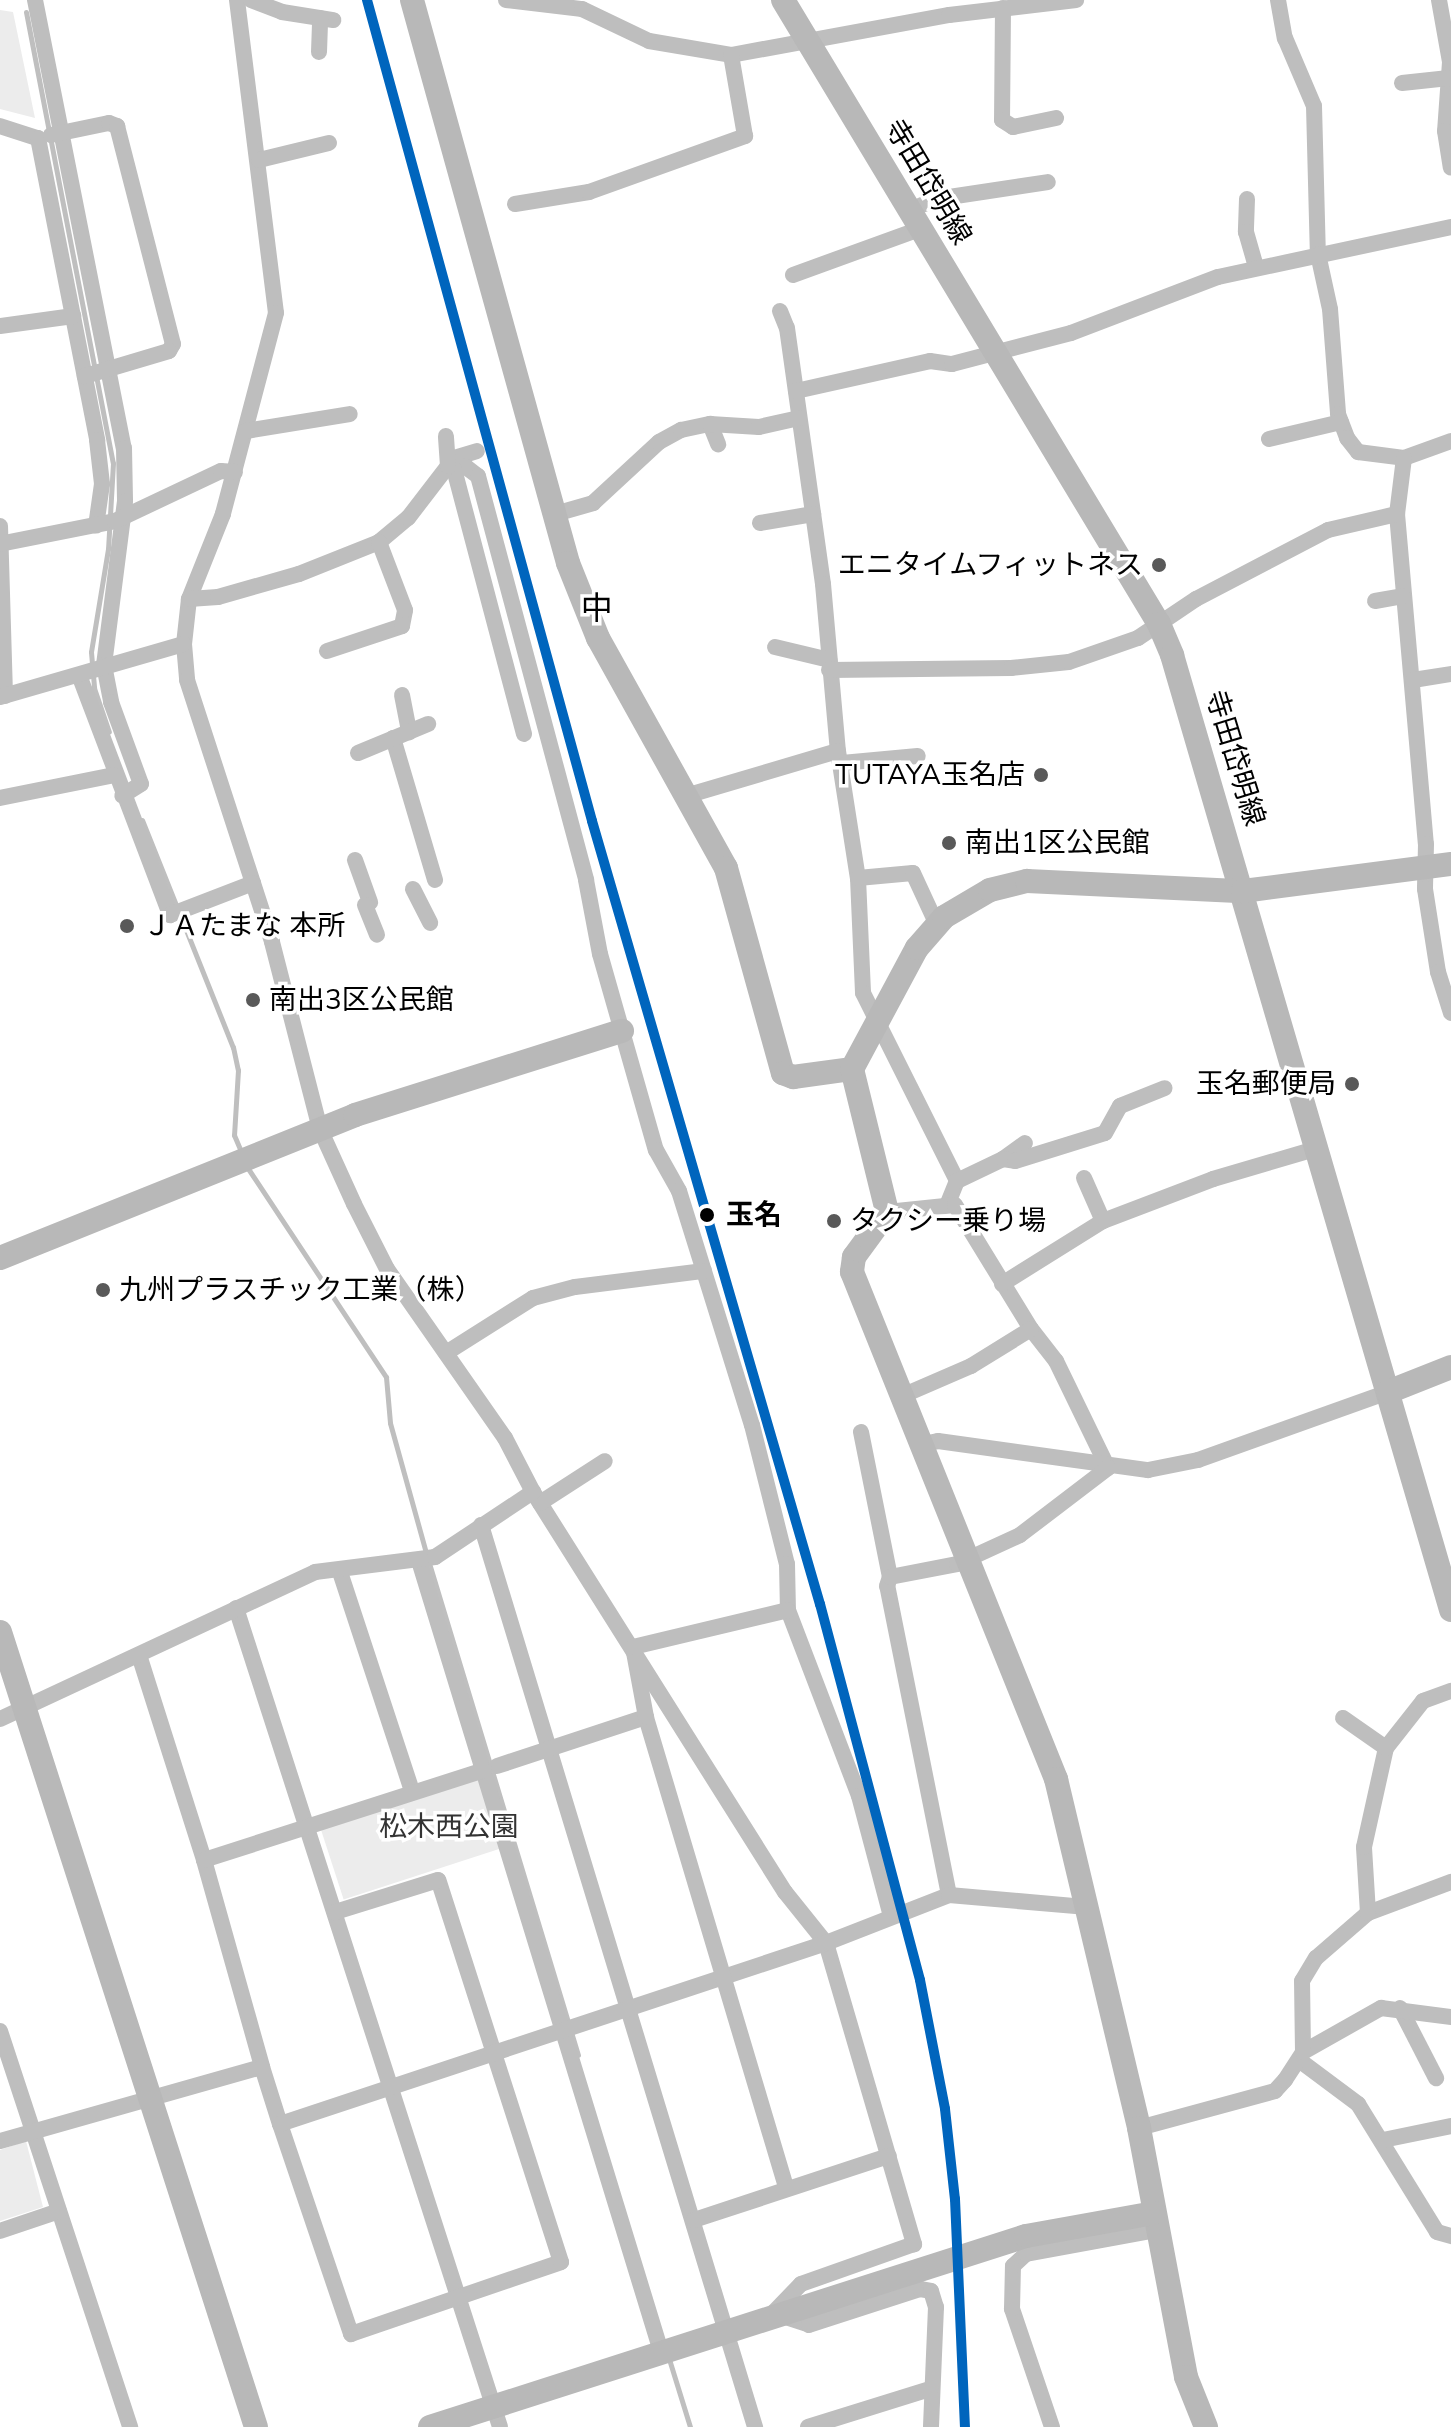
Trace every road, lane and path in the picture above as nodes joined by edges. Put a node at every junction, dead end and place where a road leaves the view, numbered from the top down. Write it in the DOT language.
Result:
graph roads {
  1 [pos="35,0"];
  2 [pos="237,0"];
  3 [pos="251,0"];
  4 [pos="412,0"];
  5 [pos="506,0"];
  6 [pos="783,0"];
  7 [pos="1076,0"];
  8 [pos="1278,0"];
  9 [pos="1439,0"];
  10 [pos="1003,8"];
  11 [pos="808,41"];
  12 [pos="319,52"];
  13 [pos="731,55"];
  14 [pos="1402,83"];
  15 [pos="1449,87"];
  16 [pos="1056,118"];
  17 [pos="0,126"];
  18 [pos="50,135"];
  19 [pos="329,143"];
  20 [pos="259,160"];
  21 [pos="1451,168"];
  22 [pos="1048,182"];
  23 [pos="1247,199"];
  24 [pos="515,204"];
  25 [pos="916,219"];
  26 [pos="1451,227"];
  27 [pos="1318,254"];
  28 [pos="1256,268"];
  29 [pos="793,275"];
  30 [pos="780,311"];
  31 [pos="73,316"];
  32 [pos="0,326"];
  33 [pos="996,352"];
  34 [pos="98,373"];
  35 [pos="796,391"];
  36 [pos="350,414"];
  37 [pos="799,418"];
  38 [pos="1341,422"];
  39 [pos="710,424"];
  40 [pos="246,431"];
  41 [pos="446,436"];
  42 [pos="1269,439"];
  43 [pos="1451,441"];
  44 [pos="718,444"];
  45 [pos="477,451"];
  46 [pos="1404,458"];
  47 [pos="451,465"];
  48 [pos="235,472"];
  49 [pos="555,514"];
  50 [pos="813,514"];
  51 [pos="1397,514"];
  52 [pos="110,522"];
  53 [pos="760,523"];
  54 [pos="0,526"];
  55 [pos="379,542"];
  56 [pos="2,544"];
  57 [pos="1403,596"];
  58 [pos="189,599"];
  59 [pos="1375,601"];
  60 [pos="1159,624"];
  61 [pos="184,644"];
  62 [pos="775,647"];
  63 [pos="327,651"];
  64 [pos="829,665"];
  65 [pos="92,669"];
  66 [pos="1451,674"];
  67 [pos="1413,680"];
  68 [pos="402,695"];
  69 [pos="2,696"];
  70 [pos="428,724"];
  71 [pos="524,734"];
  72 [pos="401,735"];
  73 [pos="358,753"];
  74 [pos="918,756"];
  75 [pos="840,757"];
  76 [pos="114,775"];
  77 [pos="130,793"];
  78 [pos="689,795"];
  79 [pos="0,798"];
  80 [pos="355,860"];
  81 [pos="1451,864"];
  82 [pos="1425,867"];
  83 [pos="858,878"];
  84 [pos="435,880"];
  85 [pos="253,883"];
  86 [pos="413,889"];
  87 [pos="1243,891"];
  88 [pos="430,923"];
  89 [pos="937,925"];
  90 [pos="377,935"];
  91 [pos="1447,988"];
  92 [pos="1451,1013"];
  93 [pos="879,1023"];
  94 [pos="622,1031"];
  95 [pos="852,1069"];
  96 [pos="1165,1088"];
  97 [pos="320,1129"];
  98 [pos="1025,1143"];
  99 [pos="1315,1149"];
  100 [pos="1003,1159"];
  101 [pos="1084,1178"];
  102 [pos="957,1181"];
  103 [pos="948,1203"];
  104 [pos="887,1212"];
  105 [pos="1103,1221"];
  106 [pos="0,1258"];
  107 [pos="704,1271"];
  108 [pos="1002,1284"];
  109 [pos="1031,1329"];
  110 [pos="446,1353"];
  111 [pos="1451,1367"];
  112 [pos="1388,1392"];
  113 [pos="904,1395"];
  114 [pos="861,1432"];
  115 [pos="923,1444"];
  116 [pos="605,1461"];
  117 [pos="1108,1468"];
  118 [pos="536,1498"];
  119 [pos="481,1525"];
  120 [pos="426,1559"];
  121 [pos="969,1559"];
  122 [pos="340,1572"];
  123 [pos="890,1577"];
  124 [pos="1447,1582"];
  125 [pos="236,1608"];
  126 [pos="788,1610"];
  127 [pos="1451,1610"];
  128 [pos="0,1632"];
  129 [pos="633,1647"];
  130 [pos="139,1655"];
  131 [pos="1451,1691"];
  132 [pos="24,1709"];
  133 [pos="646,1717"];
  134 [pos="1343,1718"];
  135 [pos="0,1719"];
  136 [pos="549,1748"];
  137 [pos="1386,1748"];
  138 [pos="491,1768"];
  139 [pos="412,1791"];
  140 [pos="307,1826"];
  141 [pos="204,1860"];
  142 [pos="1451,1882"];
  143 [pos="949,1895"];
  144 [pos="1087,1907"];
  145 [pos="335,1912"];
  146 [pos="1368,1913"];
  147 [pos="891,1916"];
  148 [pos="826,1943"];
  149 [pos="724,1978"];
  150 [pos="629,2007"];
  151 [pos="1400,2008"];
  152 [pos="1451,2017"];
  153 [pos="571,2025"];
  154 [pos="0,2031"];
  155 [pos="495,2050"];
  156 [pos="1301,2056"];
  157 [pos="262,2067"];
  158 [pos="1436,2078"];
  159 [pos="393,2083"];
  160 [pos="149,2096"];
  161 [pos="280,2124"];
  162 [pos="1451,2126"];
  163 [pos="1139,2128"];
  164 [pos="33,2130"];
  165 [pos="1383,2140"];
  166 [pos="0,2141"];
  167 [pos="889,2156"];
  168 [pos="786,2187"];
  169 [pos="59,2211"];
  170 [pos="694,2220"];
  171 [pos="1155,2221"];
  172 [pos="0,2231"];
  173 [pos="1451,2236"];
  174 [pos="460,2295"];
  175 [pos="773,2313"];
  176 [pos="726,2330"];
  177 [pos="666,2353"];
  178 [pos="930,2389"];
  179 [pos="497,2417"];
  180 [pos="130,2427"];
  181 [pos="256,2427"];
  182 [pos="430,2427"];
  183 [pos="755,2427"];
  184 [pos="808,2427"];
  185 [pos="931,2427"];
  186 [pos="1052,2427"];
  187 [pos="1206,2427"];
  1 -- 18 [label="street"];
  2 -- 20 [label="street"];
  3 -- 12 [label="street"];
  4 -- 49 [label="street"];
  5 -- 13 [label="street"];
  6 -- 11 [label="street, 寺田岱明線"];
  7 -- 10 [label="street"];
  8 -- 27 [label="street"];
  9 -- 15 [label="street"];
  10 -- 11 [label="street"];
  10 -- 16 [label="street"];
  11 -- 13 [label="street"];
  11 -- 25 [label="street, 寺田岱明線"];
  13 -- 24 [label="street"];
  14 -- 15 [label="street"];
  15 -- 21 [label="street"];
  17 -- 18 [label="street"];
  18 -- 31 [label="street"];
  18 -- 34 [label="street"];
  18 -- 34 [label="street"];
  19 -- 20 [label="street"];
  20 -- 40 [label="street"];
  22 -- 25 [label="street"];
  23 -- 28 [label="street"];
  25 -- 29 [label="street"];
  25 -- 33 [label="street, 寺田岱明線"];
  26 -- 27 [label="street"];
  27 -- 28 [label="street"];
  27 -- 38 [label="street"];
  28 -- 33 [label="street"];
  30 -- 35 [label="street"];
  31 -- 32 [label="street"];
  31 -- 34 [label="street"];
  33 -- 35 [label="street"];
  33 -- 60 [label="street, 寺田岱明線"];
  34 -- 52 [label="street"];
  34 -- 52 [label="street"];
  35 -- 37 [label="street"];
  36 -- 40 [label="street"];
  37 -- 39 [label="street"];
  37 -- 50 [label="street"];
  38 -- 42 [label="street"];
  38 -- 46 [label="street"];
  39 -- 44 [label="street"];
  39 -- 49 [label="street"];
  40 -- 48 [label="street"];
  41 -- 47 [label="street"];
  43 -- 46 [label="street"];
  45 -- 47 [label="street"];
  46 -- 51 [label="street"];
  47 -- 55 [label="street"];
  47 -- 71 [label="street"];
  47 -- 94 [label="street"];
  48 -- 52 [label="street"];
  48 -- 58 [label="street"];
  49 -- 78 [label="street"];
  50 -- 53 [label="street"];
  50 -- 64 [label="street"];
  51 -- 57 [label="street"];
  51 -- 60 [label="street"];
  52 -- 56 [label="street"];
  52 -- 65 [label="street"];
  54 -- 56 [label="street"];
  55 -- 58 [label="street"];
  55 -- 63 [label="street"];
  56 -- 69 [label="street"];
  57 -- 59 [label="street"];
  57 -- 67 [label="street"];
  58 -- 61 [label="street"];
  60 -- 64 [label="street"];
  60 -- 87 [label="street, 寺田岱明線"];
  61 -- 65 [label="street"];
  61 -- 85 [label="street"];
  62 -- 64 [label="street"];
  64 -- 75 [label="street"];
  65 -- 69 [label="street"];
  65 -- 76 [label="street"];
  65 -- 77 [label="street"];
  66 -- 67 [label="street"];
  67 -- 82 [label="street"];
  68 -- 72 [label="street"];
  70 -- 72 [label="street"];
  72 -- 73 [label="street"];
  72 -- 84 [label="street"];
  74 -- 75 [label="street"];
  75 -- 78 [label="street"];
  75 -- 83 [label="street"];
  76 -- 77 [label="street"];
  76 -- 79 [label="street"];
  77 -- 85 [label="street"];
  78 -- 95 [label="street"];
  80 -- 90 [label="street"];
  81 -- 82 [label="street"];
  82 -- 87 [label="street"];
  82 -- 91 [label="street"];
  83 -- 89 [label="street"];
  83 -- 93 [label="street"];
  85 -- 97 [label="street"];
  86 -- 88 [label="street"];
  87 -- 89 [label="street"];
  87 -- 99 [label="street, 寺田岱明線"];
  89 -- 93 [label="street"];
  91 -- 92 [label="street"];
  93 -- 95 [label="street"];
  93 -- 102 [label="street"];
  94 -- 97 [label="street"];
  94 -- 107 [label="street"];
  95 -- 104 [label="street"];
  96 -- 100 [label="street"];
  97 -- 106 [label="street"];
  97 -- 110 [label="street"];
  98 -- 100 [label="street"];
  99 -- 105 [label="street"];
  99 -- 112 [label="street, 寺田岱明線"];
  100 -- 102 [label="street"];
  101 -- 105 [label="street"];
  102 -- 103 [label="street"];
  103 -- 104 [label="street"];
  103 -- 108 [label="street"];
  104 -- 113 [label="street"];
  105 -- 108 [label="street"];
  107 -- 110 [label="street"];
  107 -- 126 [label="street"];
  108 -- 109 [label="street"];
  109 -- 113 [label="street"];
  109 -- 117 [label="street"];
  110 -- 118 [label="street"];
  111 -- 112 [label="street"];
  112 -- 117 [label="street"];
  112 -- 124 [label="street, 寺田岱明線"];
  113 -- 115 [label="street"];
  114 -- 123 [label="street"];
  115 -- 117 [label="street"];
  115 -- 121 [label="street"];
  116 -- 118 [label="street"];
  117 -- 121 [label="street"];
  118 -- 119 [label="street"];
  118 -- 129 [label="street"];
  119 -- 120 [label="street"];
  119 -- 136 [label="street"];
  120 -- 122 [label="street"];
  120 -- 138 [label="street"];
  121 -- 123 [label="street"];
  121 -- 144 [label="street"];
  122 -- 125 [label="street"];
  122 -- 139 [label="street"];
  123 -- 143 [label="street"];
  124 -- 127 [label="street, 寺田岱明線"];
  125 -- 130 [label="street"];
  125 -- 140 [label="street"];
  126 -- 129 [label="street"];
  126 -- 147 [label="street"];
  128 -- 132 [label="street"];
  129 -- 133 [label="street"];
  129 -- 148 [label="street"];
  130 -- 132 [label="street"];
  130 -- 141 [label="street"];
  131 -- 137 [label="street"];
  132 -- 135 [label="street"];
  132 -- 160 [label="street"];
  133 -- 136 [label="street"];
  133 -- 149 [label="street"];
  134 -- 137 [label="street"];
  136 -- 138 [label="street"];
  136 -- 150 [label="street"];
  137 -- 146 [label="street"];
  138 -- 139 [label="street"];
  138 -- 153 [label="street"];
  139 -- 140 [label="street"];
  140 -- 141 [label="street"];
  140 -- 145 [label="street"];
  141 -- 157 [label="street"];
  142 -- 146 [label="street"];
  143 -- 144 [label="street"];
  143 -- 147 [label="street"];
  144 -- 163 [label="street"];
  145 -- 155 [label="street"];
  145 -- 159 [label="street"];
  146 -- 156 [label="street"];
  147 -- 148 [label="street"];
  148 -- 149 [label="street"];
  148 -- 167 [label="street"];
  149 -- 150 [label="street"];
  149 -- 168 [label="street"];
  150 -- 153 [label="street"];
  150 -- 170 [label="street"];
  151 -- 152 [label="street"];
  151 -- 156 [label="street"];
  151 -- 158 [label="street"];
  153 -- 155 [label="street"];
  153 -- 177 [label="street"];
  154 -- 164 [label="street"];
  155 -- 159 [label="street"];
  155 -- 174 [label="street"];
  156 -- 163 [label="street"];
  156 -- 165 [label="street"];
  157 -- 160 [label="street"];
  157 -- 161 [label="street"];
  159 -- 161 [label="street"];
  159 -- 174 [label="street"];
  160 -- 164 [label="street"];
  160 -- 181 [label="street"];
  161 -- 174 [label="street"];
  162 -- 165 [label="street"];
  163 -- 171 [label="street"];
  164 -- 166 [label="street"];
  164 -- 169 [label="street"];
  165 -- 173 [label="street"];
  167 -- 168 [label="street"];
  167 -- 175 [label="street"];
  168 -- 170 [label="street"];
  169 -- 172 [label="street"];
  169 -- 180 [label="street"];
  170 -- 176 [label="street"];
  171 -- 175 [label="street"];
  171 -- 186 [label="street"];
  171 -- 187 [label="street"];
  174 -- 179 [label="street"];
  175 -- 176 [label="street"];
  175 -- 178 [label="street"];
  176 -- 177 [label="street"];
  176 -- 183 [label="street"];
  177 -- 179 [label="street"];
  178 -- 184 [label="street"];
  178 -- 185 [label="street"];
  179 -- 182 [label="street"];
}
